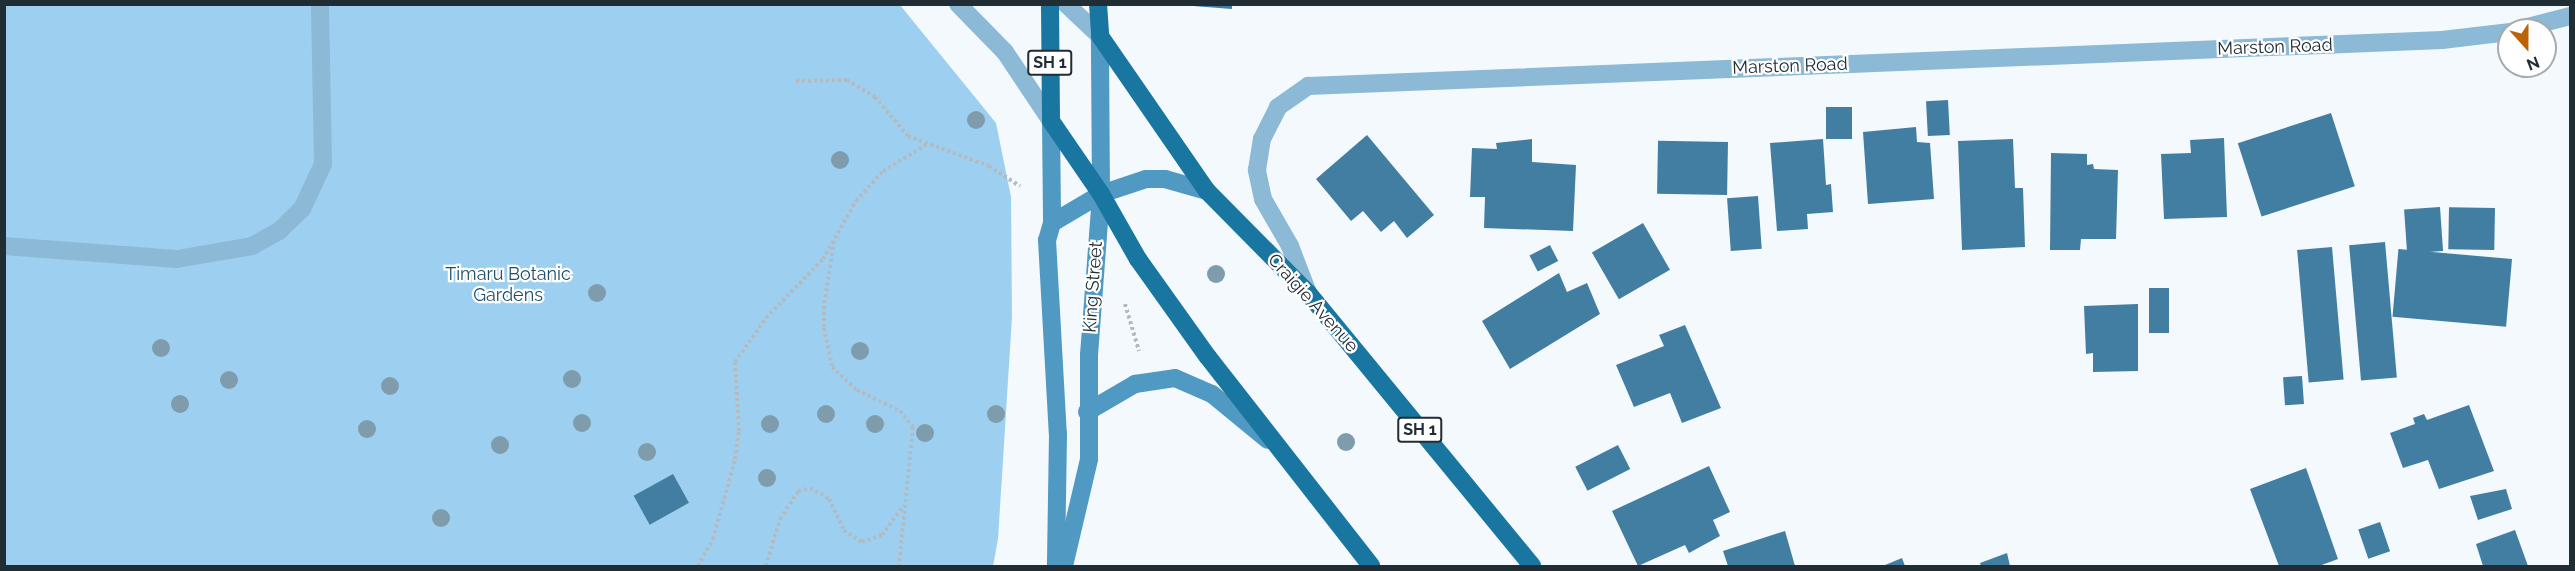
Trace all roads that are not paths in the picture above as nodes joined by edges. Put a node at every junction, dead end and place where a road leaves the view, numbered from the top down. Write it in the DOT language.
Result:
graph roads {
  1 [pos="320,4"];
  2 [pos="958,4"];
  3 [pos="1050,4"];
  4 [pos="1066,4"];
  5 [pos="1098,4"];
  6 [pos="2497,33"];
  7 [pos="1100,36"];
  8 [pos="1051,121"];
  9 [pos="1207,191"];
  10 [pos="1101,194"];
  11 [pos="1052,222"];
  12 [pos="4,246"];
  13 [pos="1308,293"];
  14 [pos="1087,412"];
  15 [pos="1281,450"];
  16 [pos="1056,567"];
  17 [pos="1064,567"];
  18 [pos="1371,567"];
  19 [pos="1532,567"];
  1 -- 12 [label="street"];
  2 -- 8 [label="street"];
  3 -- 8 [label="highway, King Street / SH 1"];
  4 -- 7 [label="street"];
  5 -- 7 [label="highway, King Street"];
  6 -- 13 [label="street, Marston Road"];
  7 -- 9 [label="highway, Craigie Avenue / SH 1"];
  7 -- 10 [label="main road, King Street"];
  8 -- 10 [label="highway"];
  8 -- 11 [label="main road, King Street"];
  9 -- 10 [label="main road"];
  9 -- 13 [label="highway, Craigie Avenue / SH 1"];
  10 -- 11 [label="main road"];
  10 -- 14 [label="main road, King Street"];
  10 -- 15 [label="highway"];
  11 -- 16 [label="main road, King Street"];
  13 -- 19 [label="highway, Craigie Avenue / SH 1"];
  14 -- 15 [label="main road"];
  14 -- 17 [label="main road, King Street"];
  15 -- 18 [label="highway"];
}
